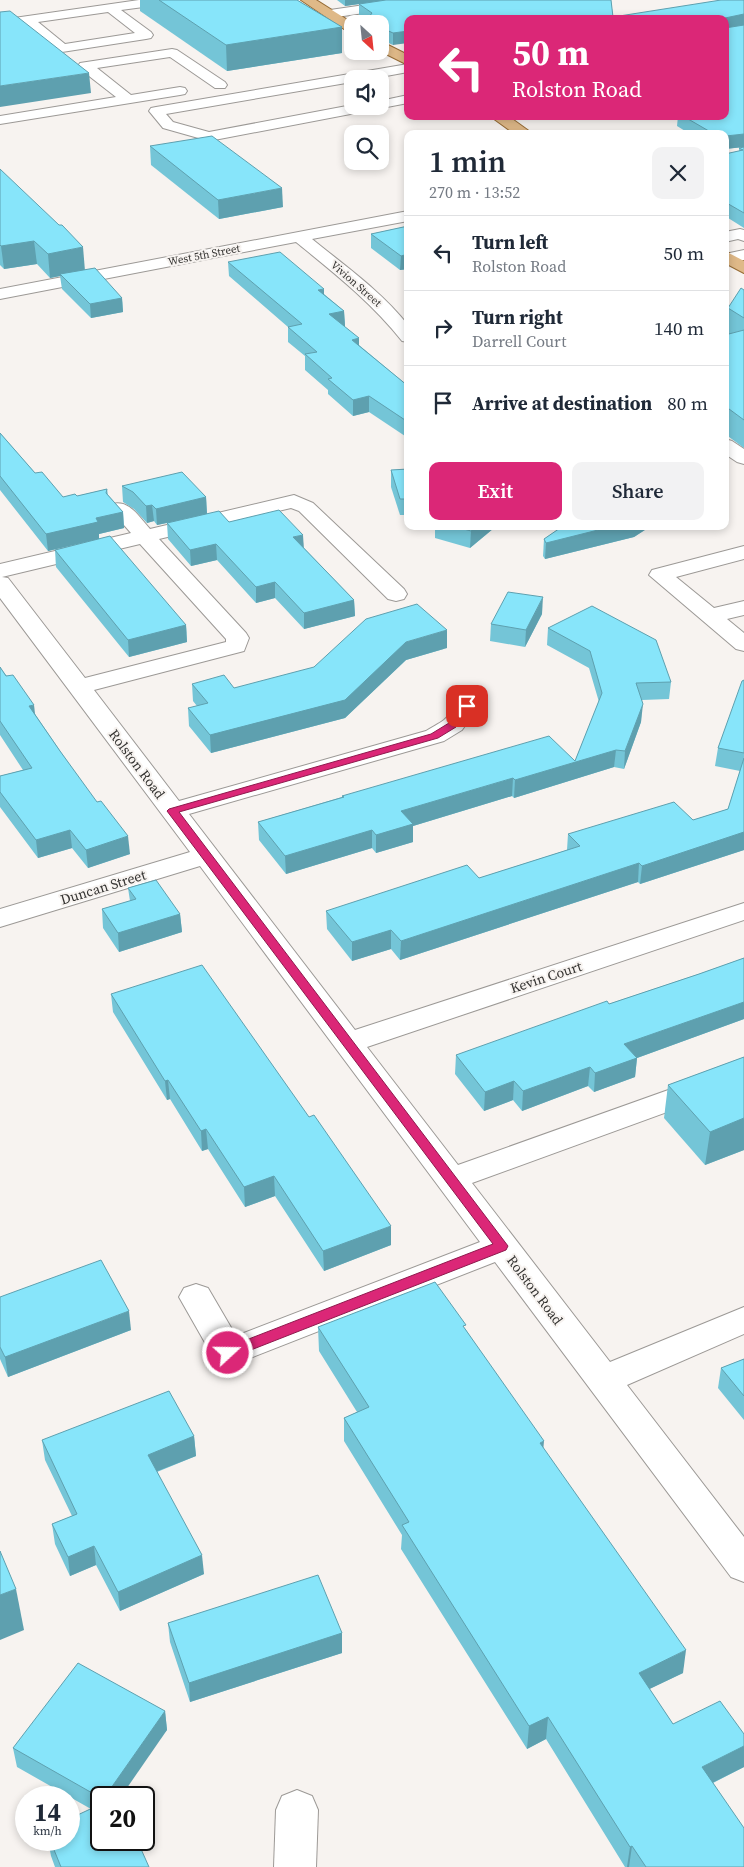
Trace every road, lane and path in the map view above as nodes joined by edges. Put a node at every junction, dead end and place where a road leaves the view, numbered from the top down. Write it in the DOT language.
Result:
graph roads {
  1 [pos="166,0"];
  2 [pos="307,0"];
  3 [pos="425,0"];
  4 [pos="80,2"];
  5 [pos="110,4"];
  6 [pos="330,14"];
  7 [pos="0,15"];
  8 [pos="27,20"];
  9 [pos="344,23"];
  10 [pos="0,24"];
  11 [pos="389,51"];
  12 [pos="404,61"];
  13 [pos="404,62"];
  14 [pos="404,62"];
  15 [pos="335,66"];
  16 [pos="364,70"];
  17 [pos="344,74"];
  18 [pos="128,100"];
  19 [pos="404,101"];
  20 [pos="389,103"];
  21 [pos="344,111"];
  22 [pos="0,120"];
  23 [pos="503,120"];
  24 [pos="520,130"];
  25 [pos="404,217"];
  26 [pos="729,236"];
  27 [pos="744,236"];
  28 [pos="299,237"];
  29 [pos="732,257"];
  30 [pos="744,268"];
  31 [pos="0,294"];
  32 [pos="404,332"];
  33 [pos="729,448"];
  34 [pos="744,458"];
  35 [pos="119,508"];
  36 [pos="144,536"];
  37 [pos="744,552"];
  38 [pos="0,570"];
  39 [pos="0,583"];
  40 [pos="396,594"];
  41 [pos="744,608"];
  42 [pos="710,616"];
  43 [pos="744,644"];
  44 [pos="79,687"];
  45 [pos="467,706"];
  46 [pos="172,811"];
  47 [pos="206,856"];
  48 [pos="744,911"];
  49 [pos="0,918"];
  50 [pos="348,1043"];
  51 [pos="744,1073"];
  52 [pos="451,1179"];
  53 [pos="502,1246"];
  54 [pos="196,1297"];
  55 [pos="744,1320"];
  56 [pos="603,1380"];
  57 [pos="744,1566"];
  58 [pos="297,1810"];
  59 [pos="295,1867"];
  1 -- 5 [label="street"];
  2 -- 6 [label="main road"];
  3 -- 6 [label="street"];
  4 -- 5 [label="street"];
  4 -- 7 [label="street"];
  5 -- 8 [label="street"];
  5 -- 8 [label="street"];
  6 -- 9 [label="main road"];
  8 -- 10 [label="street"];
  11 -- 12 [label="main road"];
  13 -- 15 [label="street"];
  14 -- 16 [label="street"];
  17 -- 21 [label="street"];
  18 -- 18 [label="street"];
  18 -- 22 [label="street"];
  19 -- 20 [label="street"];
  23 -- 24 [label="main road"];
  25 -- 28 [label="street, West 5th Street"];
  26 -- 27 [label="street"];
  28 -- 31 [label="street, West 5th Street"];
  28 -- 32 [label="street, Vivion Street"];
  29 -- 30 [label="main road"];
  33 -- 34 [label="street"];
  35 -- 36 [label="street"];
  36 -- 38 [label="street"];
  36 -- 40 [label="street"];
  36 -- 44 [label="street"];
  37 -- 42 [label="street"];
  39 -- 44 [label="street, Rolston Road"];
  41 -- 42 [label="street"];
  42 -- 43 [label="street"];
  44 -- 46 [label="street, Rolston Road"];
  45 -- 46 [label="street"];
  46 -- 47 [label="street, Rolston Road"];
  47 -- 49 [label="street, Duncan Street"];
  47 -- 50 [label="street, Rolston Road"];
  48 -- 50 [label="street, Kevin Court"];
  50 -- 52 [label="street, Rolston Road"];
  51 -- 52 [label="street"];
  52 -- 53 [label="street, Rolston Road"];
  53 -- 54 [label="street"];
  53 -- 56 [label="street, Rolston Road"];
  55 -- 56 [label="street"];
  56 -- 57 [label="street, Rolston Road"];
  58 -- 59 [label="street"];
}
